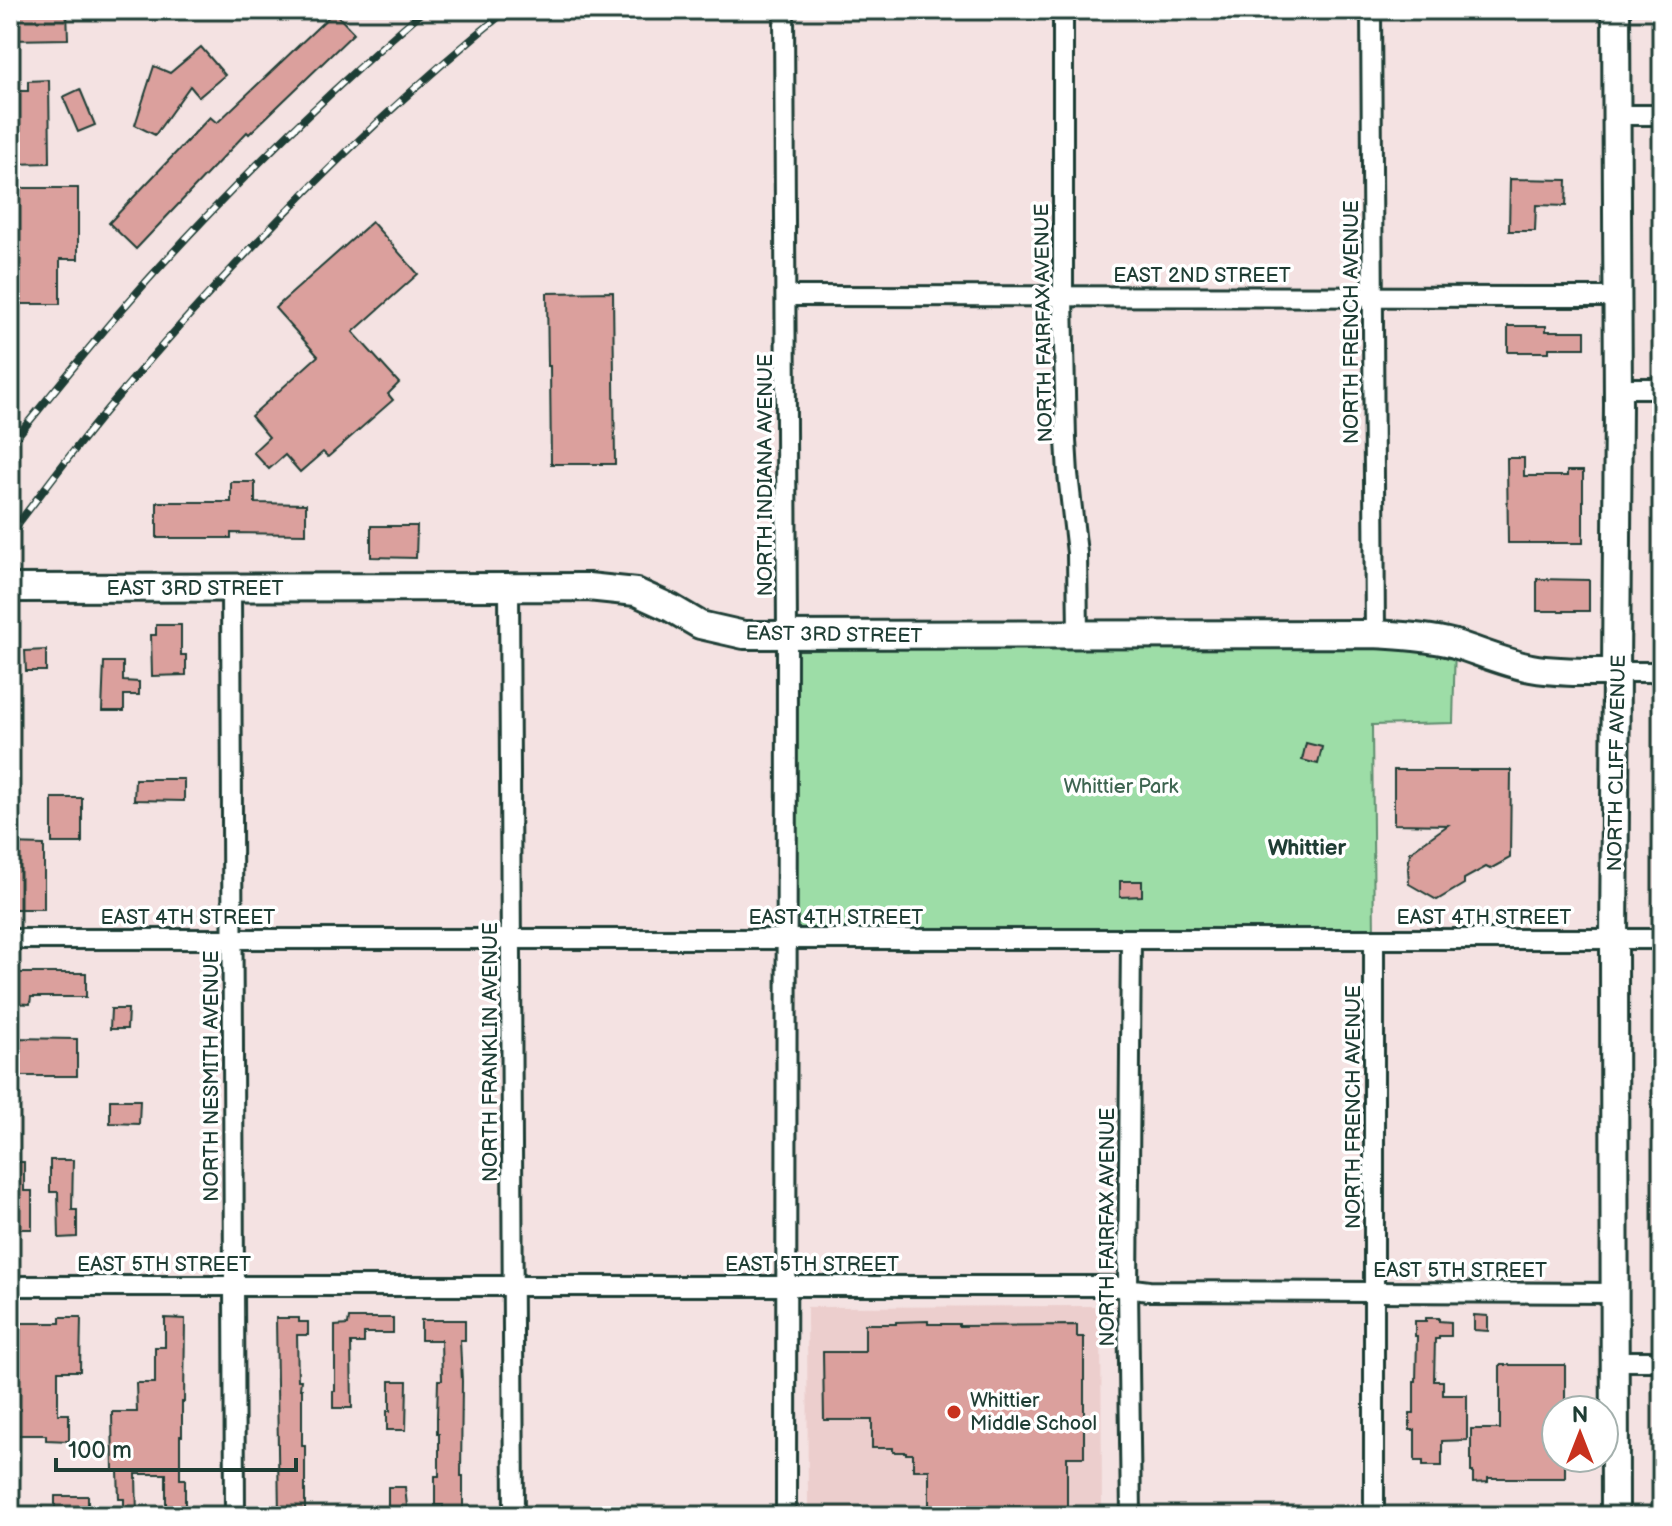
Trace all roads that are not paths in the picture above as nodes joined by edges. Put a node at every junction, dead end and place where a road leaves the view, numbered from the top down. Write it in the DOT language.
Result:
graph roads {
  1 [pos="784,10"];
  2 [pos="1063,10"];
  3 [pos="1371,10"];
  4 [pos="1616,10"];
  5 [pos="1617,115"];
  6 [pos="1662,115"];
  7 [pos="786,296"];
  8 [pos="1063,297"];
  9 [pos="1373,297"];
  10 [pos="1618,297"];
  11 [pos="1618,388"];
  12 [pos="1662,388"];
  13 [pos="509,587"];
  14 [pos="10,588"];
  15 [pos="231,588"];
  16 [pos="1375,634"];
  17 [pos="787,635"];
  18 [pos="1078,635"];
  19 [pos="1617,672"];
  20 [pos="1662,672"];
  21 [pos="10,939"];
  22 [pos="232,939"];
  23 [pos="511,939"];
  24 [pos="787,939"];
  25 [pos="1131,939"];
  26 [pos="1374,939"];
  27 [pos="1614,939"];
  28 [pos="1662,939"];
  29 [pos="10,1286"];
  30 [pos="235,1286"];
  31 [pos="514,1286"];
  32 [pos="786,1286"];
  33 [pos="1128,1288"];
  34 [pos="1375,1292"];
  35 [pos="1615,1293"];
  36 [pos="1615,1361"];
  37 [pos="1662,1361"];
  38 [pos="235,1516"];
  39 [pos="514,1516"];
  40 [pos="786,1516"];
  41 [pos="1131,1516"];
  42 [pos="1374,1516"];
  43 [pos="1615,1516"];
  1 -- 7 [label="street, NORTH INDIANA AVENUE"];
  2 -- 8 [label="street, NORTH FAIRFAX AVENUE"];
  3 -- 9 [label="street, NORTH FRENCH AVENUE"];
  4 -- 5 [label="street, NORTH CLIFF AVENUE"];
  5 -- 6 [label="street"];
  5 -- 10 [label="street, NORTH CLIFF AVENUE"];
  7 -- 8 [label="street, EAST 2ND STREET"];
  7 -- 17 [label="street, NORTH INDIANA AVENUE"];
  8 -- 9 [label="street, EAST 2ND STREET"];
  8 -- 18 [label="street, NORTH FAIRFAX AVENUE"];
  9 -- 10 [label="street, EAST 2ND STREET"];
  9 -- 16 [label="street, NORTH FRENCH AVENUE"];
  10 -- 11 [label="street, NORTH CLIFF AVENUE"];
  11 -- 12 [label="street"];
  11 -- 19 [label="street, NORTH CLIFF AVENUE"];
  13 -- 15 [label="street, EAST 3RD STREET"];
  13 -- 17 [label="street, EAST 3RD STREET"];
  13 -- 23 [label="street, NORTH FRANKLIN AVENUE"];
  14 -- 15 [label="street, EAST 3RD STREET"];
  15 -- 22 [label="street, NORTH NESMITH AVENUE"];
  16 -- 18 [label="street, EAST 3RD STREET"];
  16 -- 19 [label="street, EAST 3RD STREET"];
  17 -- 18 [label="street, EAST 3RD STREET"];
  17 -- 24 [label="street, NORTH INDIANA AVENUE"];
  19 -- 20 [label="street, EAST 3RD STREET"];
  19 -- 27 [label="street, NORTH CLIFF AVENUE"];
  21 -- 22 [label="street, EAST 4TH STREET"];
  22 -- 23 [label="street, EAST 4TH STREET"];
  22 -- 30 [label="street, NORTH NESMITH AVENUE"];
  23 -- 24 [label="street, EAST 4TH STREET"];
  23 -- 31 [label="street, NORTH FRANKLIN AVENUE"];
  24 -- 25 [label="street, EAST 4TH STREET"];
  24 -- 32 [label="street, NORTH INDIANA AVENUE"];
  25 -- 26 [label="street, EAST 4TH STREET"];
  25 -- 33 [label="street, NORTH FAIRFAX AVENUE"];
  26 -- 27 [label="street, EAST 4TH STREET"];
  26 -- 34 [label="street, NORTH FRENCH AVENUE"];
  27 -- 28 [label="street, EAST 4TH STREET"];
  27 -- 35 [label="street, NORTH CLIFF AVENUE"];
  29 -- 30 [label="street, EAST 5TH STREET"];
  30 -- 31 [label="street, EAST 5TH STREET"];
  30 -- 38 [label="street, NORTH NESMITH AVENUE"];
  31 -- 32 [label="street, EAST 5TH STREET"];
  31 -- 39 [label="street, NORTH FRANKLIN AVENUE"];
  32 -- 33 [label="street, EAST 5TH STREET"];
  32 -- 40 [label="street, NORTH INDIANA AVENUE"];
  33 -- 34 [label="street, EAST 5TH STREET"];
  33 -- 41 [label="street, NORTH FAIRFAX AVENUE"];
  34 -- 35 [label="street, EAST 5TH STREET"];
  34 -- 42 [label="street, NORTH FRENCH AVENUE"];
  35 -- 36 [label="street, NORTH CLIFF AVENUE"];
  36 -- 37 [label="street"];
  36 -- 43 [label="street, NORTH CLIFF AVENUE"];
}
